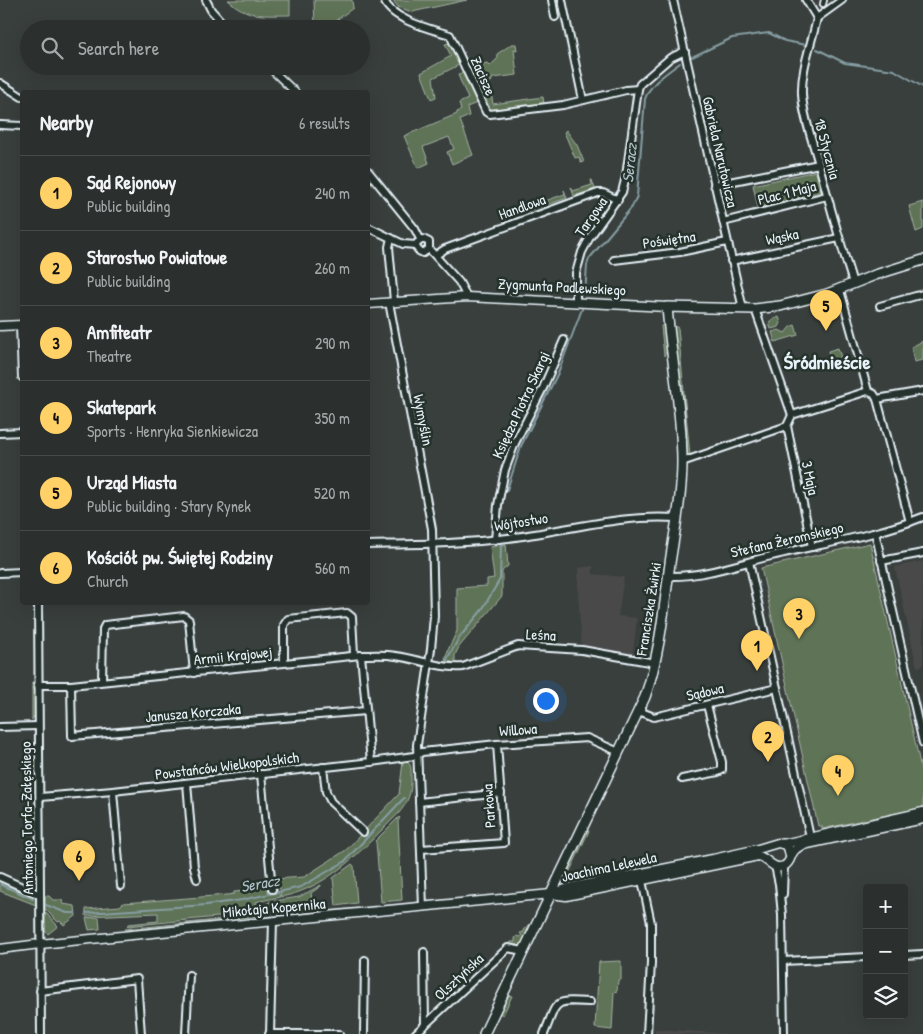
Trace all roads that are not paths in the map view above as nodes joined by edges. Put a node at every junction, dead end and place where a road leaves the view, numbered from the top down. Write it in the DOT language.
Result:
graph roads {
  1 [pos="206,0"];
  2 [pos="384,0"];
  3 [pos="552,0"];
  4 [pos="562,0"];
  5 [pos="673,0"];
  6 [pos="806,0"];
  7 [pos="842,0"];
  8 [pos="555,17"];
  9 [pos="817,18"];
  10 [pos="220,20"];
  11 [pos="685,51"];
  12 [pos="277,75"];
  13 [pos="0,83"];
  14 [pos="638,89"];
  15 [pos="293,90"];
  16 [pos="20,95"];
  17 [pos="583,100"];
  18 [pos="0,125"];
  19 [pos="20,126"];
  20 [pos="819,164"];
  21 [pos="370,173"];
  22 [pos="714,185"];
  23 [pos="827,196"];
  24 [pos="618,200"];
  25 [pos="723,222"];
  26 [pos="370,228"];
  27 [pos="391,238"];
  28 [pos="839,238"];
  29 [pos="418,242"];
  30 [pos="728,242"];
  31 [pos="429,249"];
  32 [pos="436,255"];
  33 [pos="614,260"];
  34 [pos="923,260"];
  35 [pos="731,261"];
  36 [pos="854,283"];
  37 [pos="840,290"];
  38 [pos="923,294"];
  39 [pos="467,296"];
  40 [pos="392,302"];
  41 [pos="576,302"];
  42 [pos="370,304"];
  43 [pos="880,306"];
  44 [pos="667,307"];
  45 [pos="743,309"];
  46 [pos="760,309"];
  47 [pos="20,325"];
  48 [pos="0,326"];
  49 [pos="564,340"];
  50 [pos="868,391"];
  51 [pos="923,391"];
  52 [pos="877,398"];
  53 [pos="792,416"];
  54 [pos="787,426"];
  55 [pos="20,432"];
  56 [pos="0,433"];
  57 [pos="682,462"];
  58 [pos="923,517"];
  59 [pos="677,518"];
  60 [pos="910,522"];
  61 [pos="875,532"];
  62 [pos="495,540"];
  63 [pos="433,543"];
  64 [pos="370,545"];
  65 [pos="812,546"];
  66 [pos="923,553"];
  67 [pos="881,561"];
  68 [pos="749,562"];
  69 [pos="20,572"];
  70 [pos="0,574"];
  71 [pos="669,576"];
  72 [pos="38,605"];
  73 [pos="357,655"];
  74 [pos="284,663"];
  75 [pos="655,663"];
  76 [pos="429,664"];
  77 [pos="194,672"];
  78 [pos="102,681"];
  79 [pos="38,685"];
  80 [pos="71,685"];
  81 [pos="777,688"];
  82 [pos="707,704"];
  83 [pos="366,711"];
  84 [pos="639,711"];
  85 [pos="38,726"];
  86 [pos="0,727"];
  87 [pos="923,743"];
  88 [pos="496,744"];
  89 [pos="619,752"];
  90 [pos="417,754"];
  91 [pos="371,762"];
  92 [pos="323,767"];
  93 [pos="261,774"];
  94 [pos="682,779"];
  95 [pos="187,783"];
  96 [pos="113,792"];
  97 [pos="501,793"];
  98 [pos="40,798"];
  99 [pos="418,802"];
  100 [pos="923,812"];
  101 [pos="923,819"];
  102 [pos="363,832"];
  103 [pos="808,838"];
  104 [pos="783,844"];
  105 [pos="771,846"];
  106 [pos="421,849"];
  107 [pos="790,856"];
  108 [pos="768,860"];
  109 [pos="775,866"];
  110 [pos="784,866"];
  111 [pos="0,877"];
  112 [pos="641,877"];
  113 [pos="197,879"];
  114 [pos="120,886"];
  115 [pos="272,889"];
  116 [pos="551,894"];
  117 [pos="40,895"];
  118 [pos="423,907"];
  119 [pos="782,915"];
  120 [pos="273,921"];
  121 [pos="40,944"];
  122 [pos="0,949"];
  123 [pos="523,951"];
  124 [pos="424,952"];
  125 [pos="923,954"];
  126 [pos="908,955"];
  127 [pos="863,957"];
  128 [pos="365,960"];
  129 [pos="783,961"];
  130 [pos="190,975"];
  131 [pos="40,991"];
  132 [pos="590,1002"];
  133 [pos="424,1025"];
  134 [pos="41,1034"];
  135 [pos="141,1034"];
  136 [pos="186,1034"];
  137 [pos="270,1034"];
  138 [pos="338,1034"];
  139 [pos="364,1034"];
  140 [pos="415,1034"];
  141 [pos="484,1034"];
  142 [pos="544,1034"];
  143 [pos="647,1034"];
  144 [pos="784,1034"];
  1 -- 10 [label="street"];
  2 -- 17 [label="street, Zacisze"];
  3 -- 8 [label="street"];
  4 -- 17 [label="street"];
  5 -- 11 [label="street, Gabriela Narutowicza"];
  6 -- 9 [label="street"];
  7 -- 9 [label="street"];
  9 -- 20 [label="street, 18 Stycznia"];
  11 -- 14 [label="street"];
  11 -- 22 [label="street, Gabriela Narutowicza"];
  12 -- 15 [label="street"];
  13 -- 16 [label="street"];
  14 -- 17 [label="street, Zacisze"];
  14 -- 24 [label="street, Targowa"];
  18 -- 19 [label="street"];
  20 -- 22 [label="street, Plac 1 Maja"];
  20 -- 23 [label="street, 18 Stycznia"];
  21 -- 29 [label="street"];
  22 -- 25 [label="street, Gabriela Narutowicza"];
  23 -- 25 [label="street, Plac 1 Maja"];
  23 -- 28 [label="street, 18 Stycznia"];
  24 -- 32 [label="street, Handlowa"];
  24 -- 41 [label="street, Targowa"];
  25 -- 30 [label="street, Gabriela Narutowicza"];
  26 -- 27 [label="street"];
  27 -- 29 [label="street"];
  27 -- 40 [label="street, Wymyślin"];
  28 -- 35 [label="street, Wąska"];
  28 -- 36 [label="street, 18 Stycznia"];
  29 -- 31 [label="street"];
  29 -- 31 [label="street"];
  30 -- 33 [label="street, Poświętna"];
  30 -- 35 [label="street, Gabriela Narutowicza"];
  31 -- 32 [label="street"];
  32 -- 39 [label="street"];
  34 -- 36 [label="main road, Zygmunta Padlewskiego"];
  35 -- 45 [label="street, Gabriela Narutowicza"];
  36 -- 37 [label="main road, Zygmunta Padlewskiego"];
  37 -- 46 [label="main road, Zygmunta Padlewskiego"];
  37 -- 50 [label="street"];
  38 -- 43 [label="street"];
  39 -- 40 [label="street, Zygmunta Padlewskiego"];
  39 -- 41 [label="street, Zygmunta Padlewskiego"];
  40 -- 42 [label="street, Zygmunta Padlewskiego"];
  40 -- 63 [label="street, Wymyślin"];
  41 -- 44 [label="street, Zygmunta Padlewskiego"];
  44 -- 45 [label="main road, Zygmunta Padlewskiego"];
  44 -- 57 [label="main road, Franciszka Żwirki"];
  45 -- 46 [label="main road, Zygmunta Padlewskiego"];
  46 -- 53 [label="street"];
  47 -- 48 [label="street"];
  49 -- 62 [label="street, Księdza Piotra Skargi"];
  50 -- 52 [label="street"];
  50 -- 53 [label="street"];
  51 -- 52 [label="street"];
  52 -- 60 [label="street"];
  53 -- 54 [label="street"];
  54 -- 57 [label="street"];
  54 -- 65 [label="street, 3 Maja"];
  55 -- 56 [label="street"];
  57 -- 59 [label="main road, Franciszka Żwirki"];
  58 -- 60 [label="street, Stefana Żeromskiego"];
  59 -- 62 [label="street, Wójtostwo"];
  59 -- 71 [label="main road, Franciszka Żwirki"];
  60 -- 61 [label="street, Stefana Żeromskiego"];
  61 -- 65 [label="street, Stefana Żeromskiego"];
  61 -- 67 [label="street"];
  62 -- 63 [label="street, Wójtostwo"];
  63 -- 64 [label="street, Wójtostwo"];
  63 -- 76 [label="street, Wymyślin"];
  65 -- 68 [label="street, Stefana Żeromskiego"];
  66 -- 67 [label="street"];
  67 -- 87 [label="street"];
  68 -- 71 [label="street, Stefana Żeromskiego"];
  68 -- 81 [label="street"];
  69 -- 70 [label="street"];
  71 -- 75 [label="main road, Franciszka Żwirki"];
  72 -- 79 [label="street, Antoniego Torfa-Załęskiego"];
  73 -- 74 [label="street, Armii Krajowej"];
  73 -- 74 [label="street"];
  73 -- 76 [label="street, Armii Krajowej"];
  73 -- 83 [label="street"];
  74 -- 77 [label="street, Armii Krajowej"];
  75 -- 76 [label="street, Leśna"];
  75 -- 84 [label="main road, Franciszka Żwirki"];
  76 -- 90 [label="street, Wymyślin"];
  77 -- 78 [label="street, Armii Krajowej"];
  77 -- 78 [label="street"];
  78 -- 80 [label="street, Armii Krajowej"];
  79 -- 80 [label="street, Armii Krajowej"];
  79 -- 85 [label="street, Antoniego Torfa-Załęskiego"];
  80 -- 83 [label="street, Janusza Korczaka"];
  81 -- 82 [label="street, Sądowa"];
  81 -- 103 [label="street"];
  82 -- 84 [label="street, Sądowa"];
  82 -- 94 [label="street"];
  83 -- 91 [label="street"];
  84 -- 89 [label="main road, Franciszka Żwirki"];
  85 -- 86 [label="street"];
  85 -- 98 [label="street, Antoniego Torfa-Załęskiego"];
  88 -- 89 [label="street, Willowa"];
  88 -- 90 [label="street, Willowa"];
  88 -- 97 [label="street, Parkowa"];
  89 -- 116 [label="main road, Franciszka Żwirki"];
  90 -- 91 [label="street, Powstańców Wielkopolskich"];
  90 -- 99 [label="street, Wymyślin"];
  91 -- 92 [label="street, Powstańców Wielkopolskich"];
  92 -- 93 [label="street, Powstańców Wielkopolskich"];
  92 -- 102 [label="street"];
  93 -- 95 [label="street, Powstańców Wielkopolskich"];
  93 -- 115 [label="street"];
  95 -- 96 [label="street, Powstańców Wielkopolskich"];
  95 -- 113 [label="street"];
  96 -- 98 [label="street, Powstańców Wielkopolskich"];
  96 -- 114 [label="street"];
  97 -- 99 [label="street"];
  97 -- 106 [label="street, Parkowa"];
  98 -- 117 [label="street, Antoniego Torfa-Załęskiego"];
  99 -- 106 [label="street, Wymyślin"];
  100 -- 103 [label="street"];
  101 -- 107 [label="street"];
  103 -- 104 [label="street"];
  104 -- 105 [label="street"];
  104 -- 107 [label="street"];
  105 -- 108 [label="street"];
  105 -- 112 [label="street, Joachima Lelewela"];
  106 -- 118 [label="street, Wymyślin"];
  107 -- 110 [label="street"];
  108 -- 109 [label="street"];
  108 -- 112 [label="street, Joachima Lelewela"];
  109 -- 110 [label="street"];
  109 -- 119 [label="street"];
  110 -- 119 [label="street"];
  111 -- 117 [label="street"];
  112 -- 116 [label="street, Joachima Lelewela"];
  112 -- 143 [label="street"];
  116 -- 118 [label="street, Mikołaja Kopernika"];
  116 -- 123 [label="main road, Franciszka Żwirki"];
  117 -- 121 [label="street, Antoniego Torfa-Załęskiego"];
  118 -- 120 [label="street, Mikołaja Kopernika"];
  119 -- 129 [label="street"];
  120 -- 121 [label="street, Mikołaja Kopernika"];
  120 -- 137 [label="street"];
  121 -- 122 [label="street, Mikołaja Kopernika"];
  121 -- 131 [label="street, Antoniego Torfa-Załęskiego"];
  123 -- 133 [label="street, Olsztyńska"];
  123 -- 141 [label="main road, Franciszka Żwirki"];
  124 -- 133 [label="street"];
  125 -- 126 [label="street"];
  127 -- 129 [label="street"];
  128 -- 139 [label="street"];
  129 -- 144 [label="street"];
  130 -- 136 [label="street"];
  131 -- 134 [label="street, Antoniego Torfa-Załęskiego"];
  131 -- 135 [label="street"];
  132 -- 142 [label="street"];
  133 -- 140 [label="street, Olsztyńska"];
  137 -- 138 [label="street"];
}
